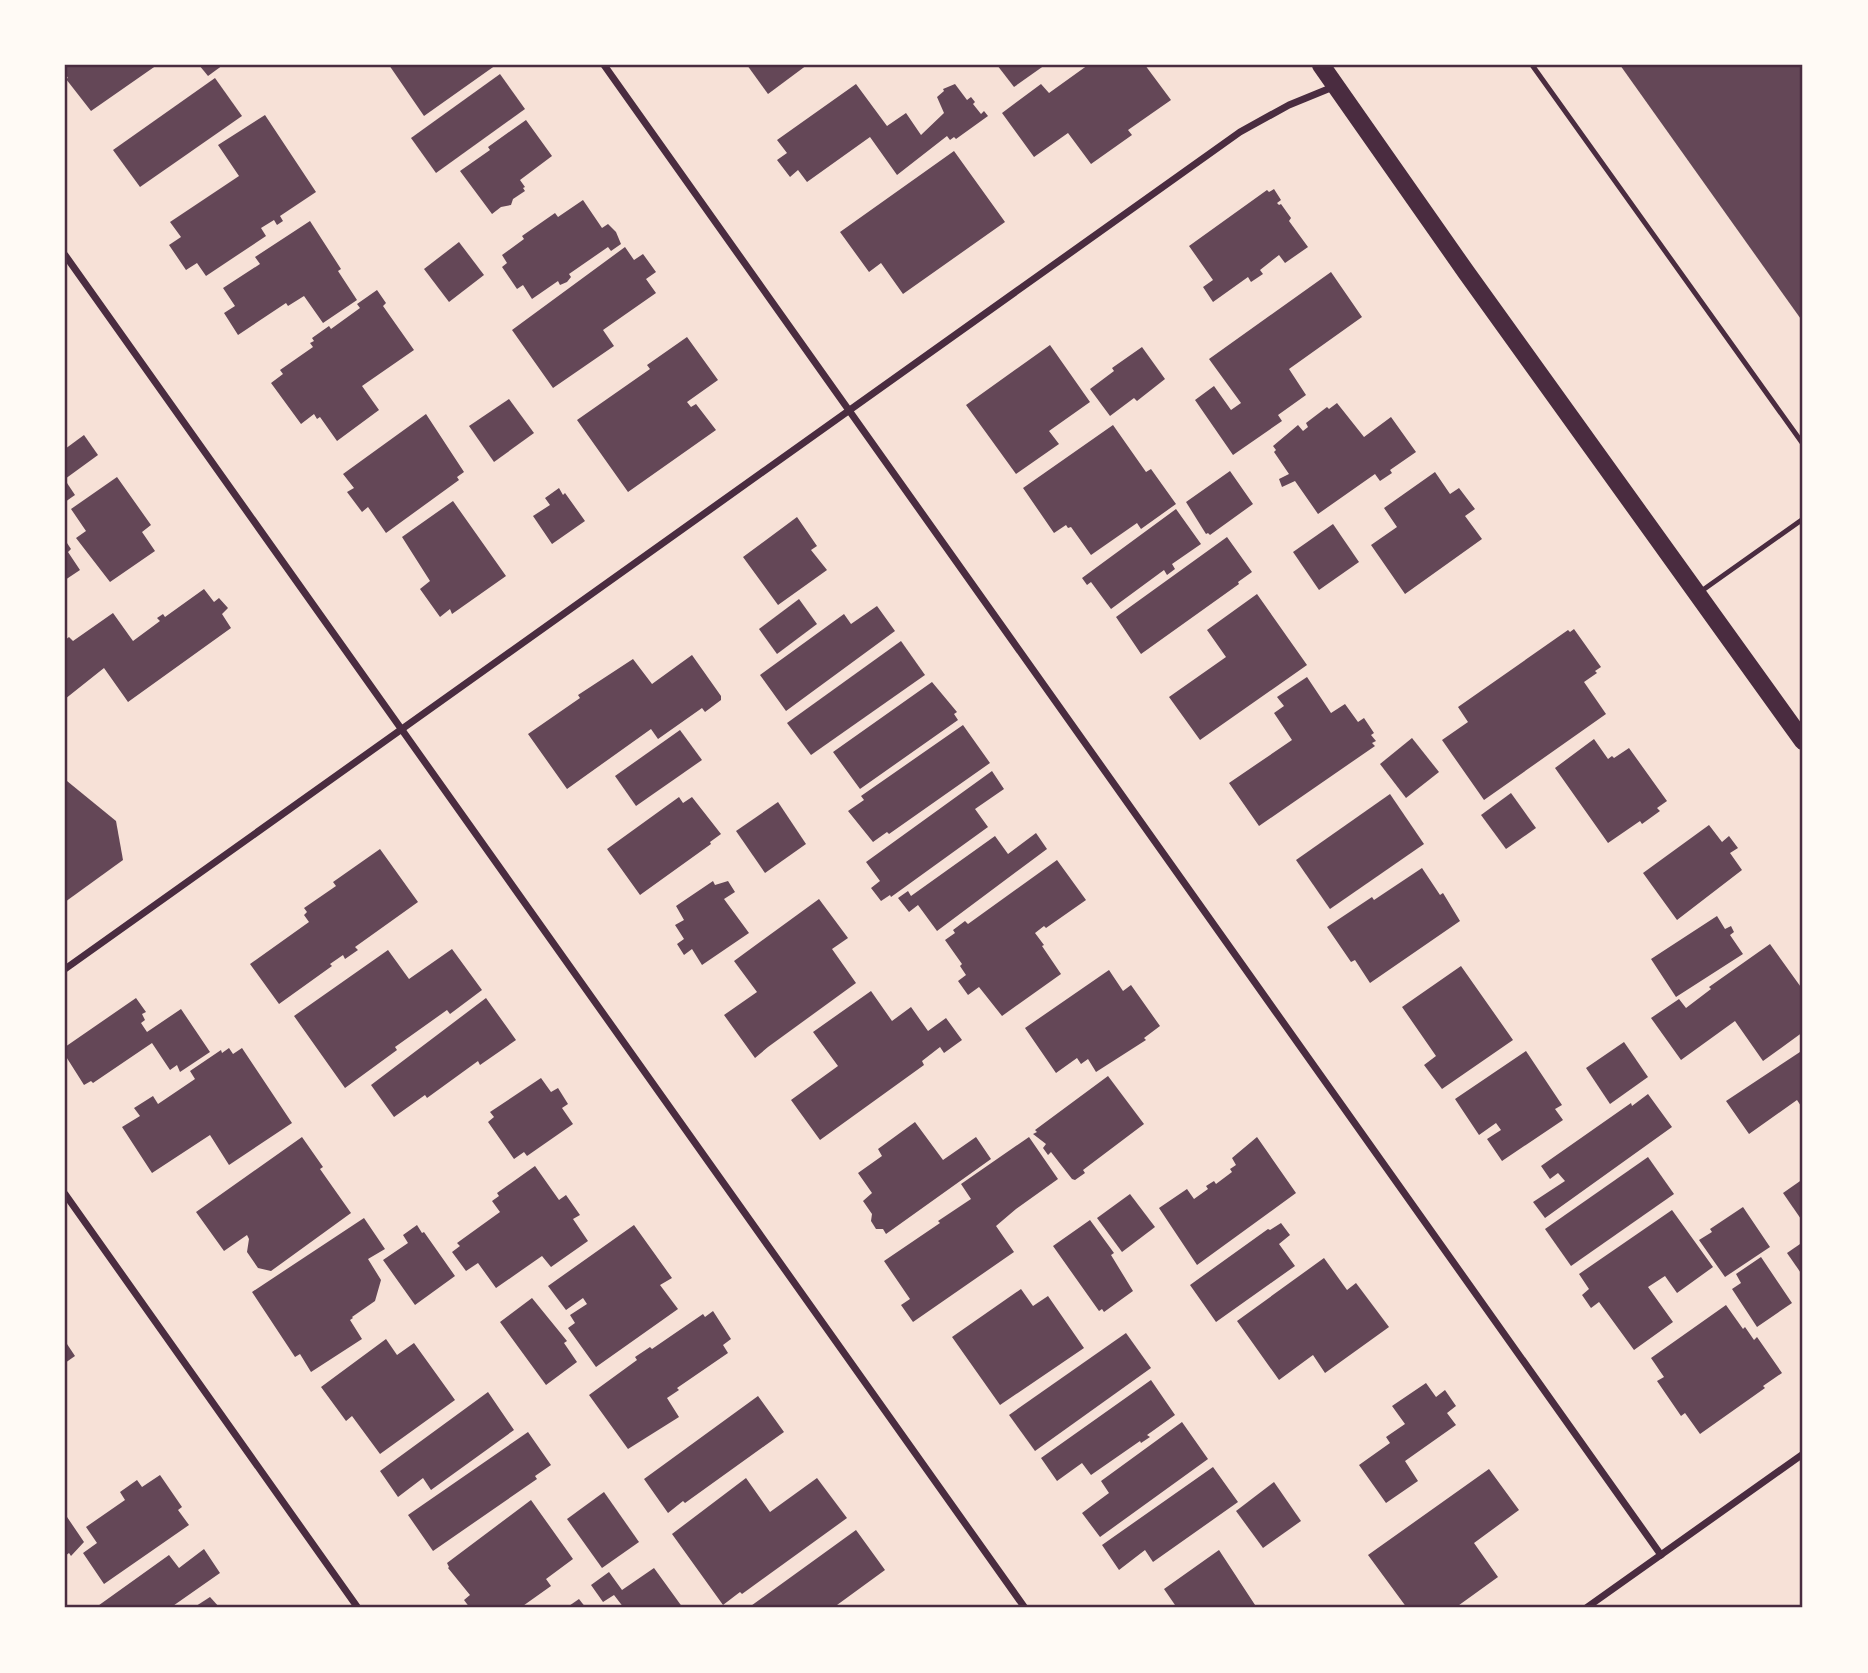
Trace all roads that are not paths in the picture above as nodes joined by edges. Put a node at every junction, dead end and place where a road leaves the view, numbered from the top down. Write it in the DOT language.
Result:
graph roads {
  1 [pos="604,65"];
  2 [pos="1321,65"];
  3 [pos="1532,65"];
  4 [pos="1335,86"];
  5 [pos="65,255"];
  6 [pos="848,409"];
  7 [pos="1803,444"];
  8 [pos="1803,519"];
  9 [pos="1698,593"];
  10 [pos="400,729"];
  11 [pos="1803,741"];
  12 [pos="65,968"];
  13 [pos="65,1194"];
  14 [pos="1803,1454"];
  15 [pos="1661,1555"];
  16 [pos="358,1608"];
  17 [pos="1025,1608"];
  18 [pos="1586,1608"];
  1 -- 6 [label="street"];
  2 -- 4 [label="main road"];
  3 -- 7 [label="lane"];
  4 -- 6 [label="street"];
  4 -- 9 [label="main road"];
  5 -- 10 [label="street"];
  6 -- 10 [label="street"];
  6 -- 15 [label="street"];
  8 -- 9 [label="lane"];
  9 -- 11 [label="main road"];
  10 -- 12 [label="street"];
  10 -- 17 [label="street"];
  13 -- 16 [label="street"];
  14 -- 15 [label="street"];
  15 -- 18 [label="street"];
}
